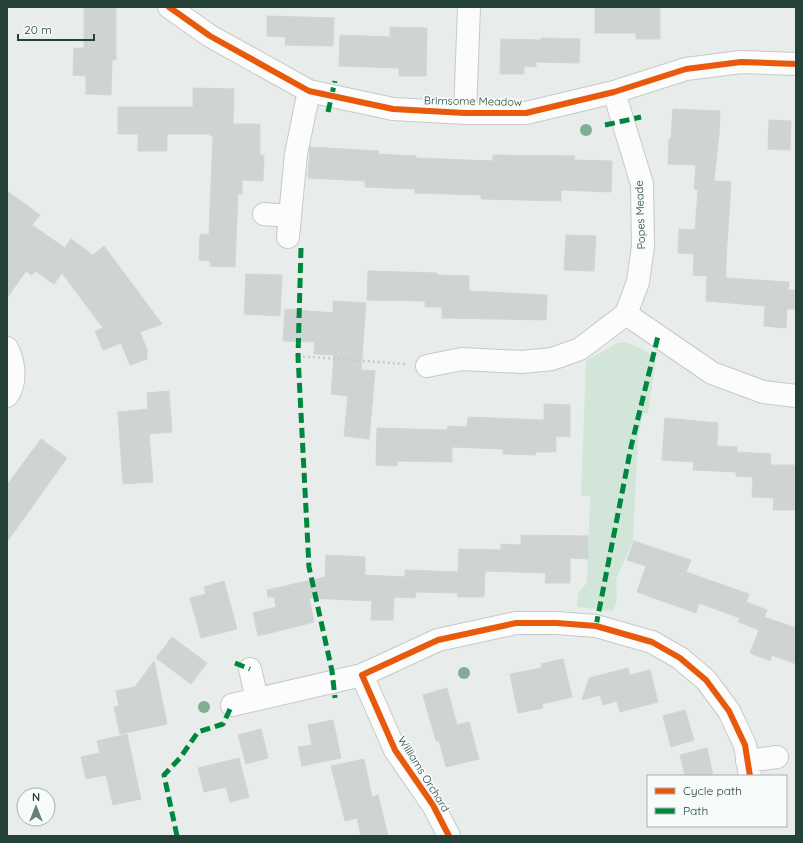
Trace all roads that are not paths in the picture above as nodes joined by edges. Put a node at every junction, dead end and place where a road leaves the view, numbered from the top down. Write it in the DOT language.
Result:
graph roads {
  1 [pos="169,7"];
  2 [pos="469,7"];
  3 [pos="796,64"];
  4 [pos="309,91"];
  5 [pos="614,92"];
  6 [pos="465,113"];
  7 [pos="264,214"];
  8 [pos="626,314"];
  9 [pos="7,348"];
  10 [pos="427,366"];
  11 [pos="7,396"];
  12 [pos="796,396"];
  13 [pos="250,669"];
  14 [pos="362,675"];
  15 [pos="257,699"];
  16 [pos="232,706"];
  17 [pos="777,757"];
  18 [pos="749,769"];
  19 [pos="449,836"];
  1 -- 4 [label="street, Brimsome Meadow"];
  2 -- 6 [label="street"];
  3 -- 5 [label="street, Brimsome Meadow"];
  4 -- 6 [label="street, Brimsome Meadow"];
  4 -- 7 [label="street"];
  5 -- 6 [label="street, Brimsome Meadow"];
  5 -- 8 [label="street, Popes Meade"];
  8 -- 10 [label="street"];
  8 -- 12 [label="street"];
  9 -- 11 [label="street"];
  13 -- 15 [label="street"];
  14 -- 15 [label="street"];
  14 -- 18 [label="street"];
  14 -- 19 [label="street, Williams Orchard"];
  15 -- 16 [label="street"];
  17 -- 18 [label="street"];
}
